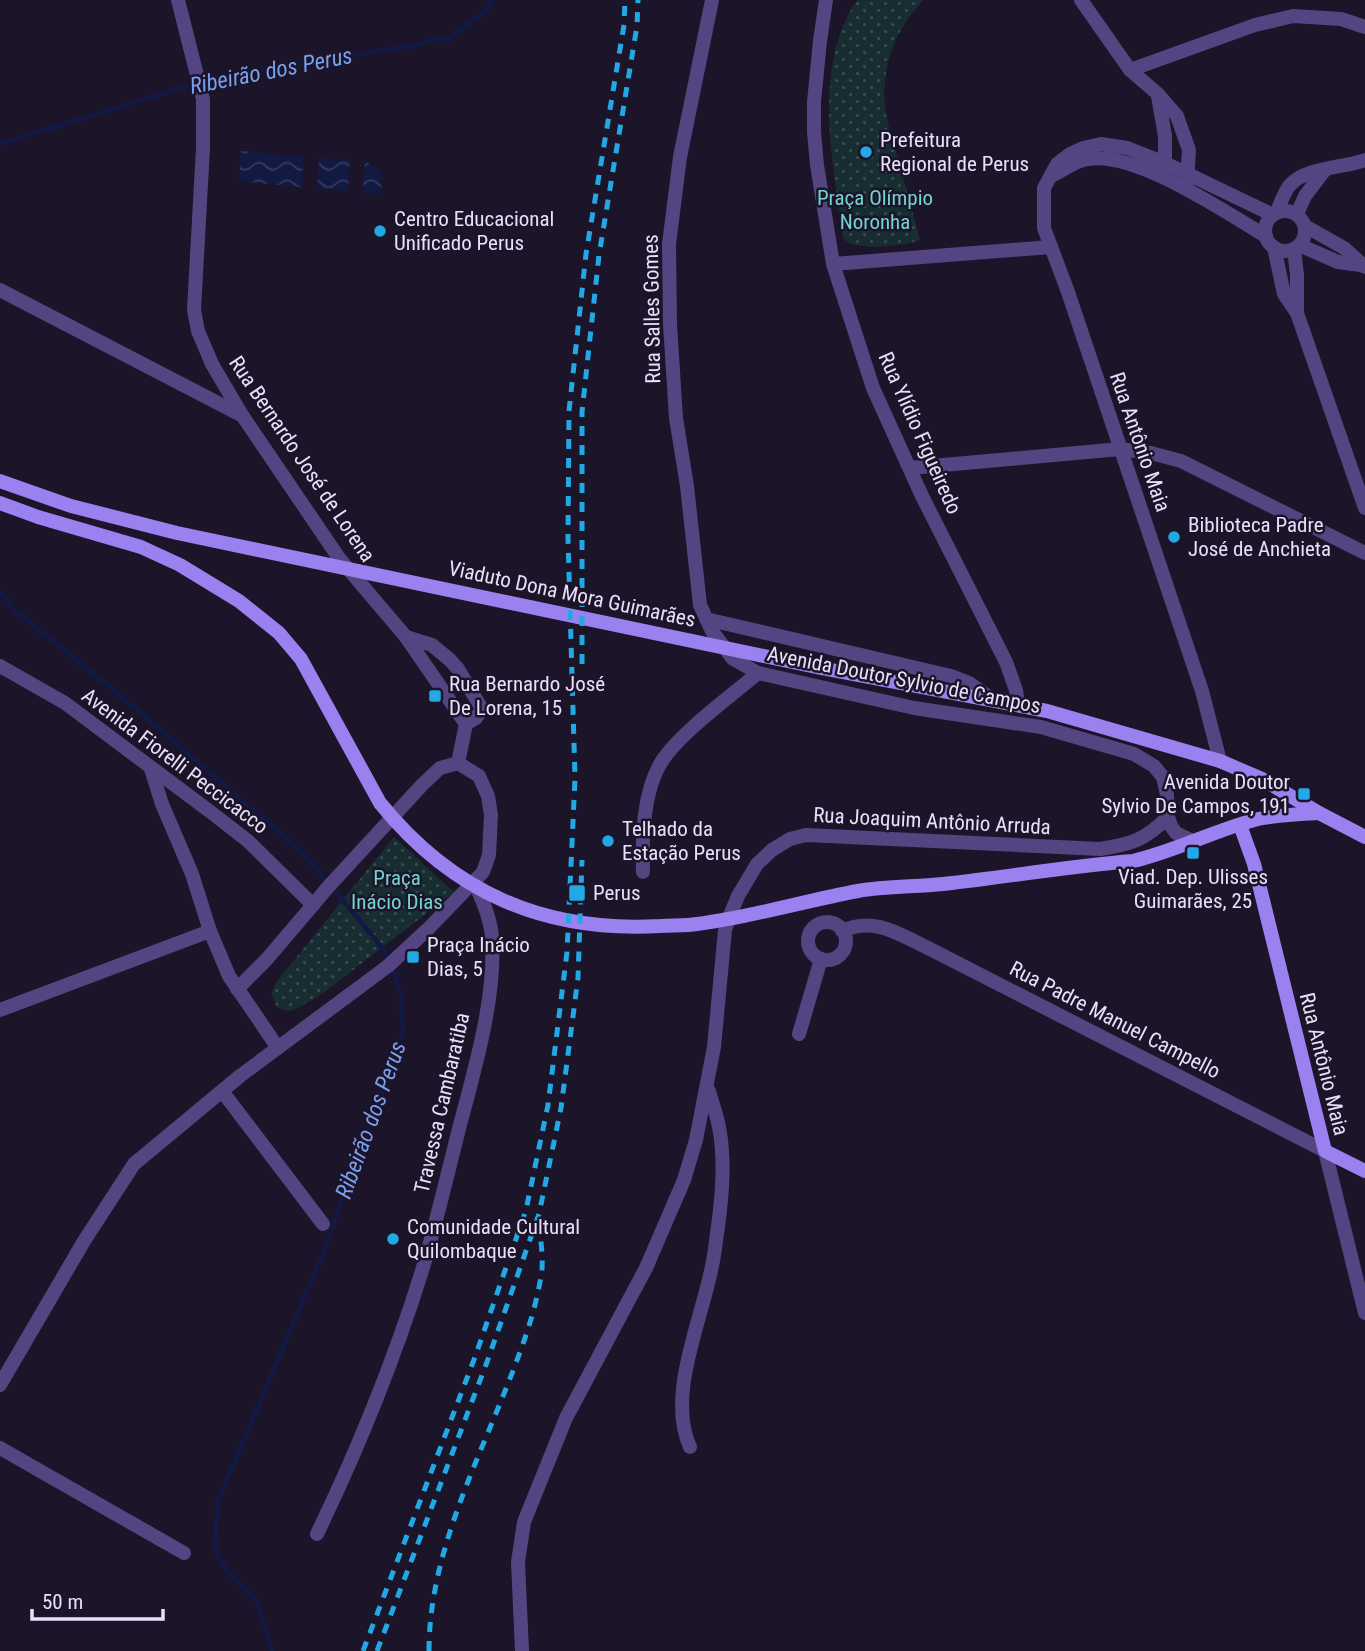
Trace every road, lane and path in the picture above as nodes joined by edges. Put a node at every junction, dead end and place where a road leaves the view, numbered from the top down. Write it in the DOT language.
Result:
graph roads {
  1 [pos="712,0"];
  2 [pos="826,0"];
  3 [pos="1081,0"];
  4 [pos="181,2"];
  5 [pos="1365,27"];
  6 [pos="1130,70"];
  7 [pos="1158,94"];
  8 [pos="1365,160"];
  9 [pos="1165,163"];
  10 [pos="1324,170"];
  11 [pos="1048,176"];
  12 [pos="1164,179"];
  13 [pos="1187,183"];
  14 [pos="1275,213"];
  15 [pos="1301,220"];
  16 [pos="1270,241"];
  17 [pos="1051,247"];
  18 [pos="1297,247"];
  19 [pos="833,264"];
  20 [pos="1363,266"];
  21 [pos="0,290"];
  22 [pos="1297,313"];
  23 [pos="242,415"];
  24 [pos="1120,449"];
  25 [pos="910,468"];
  26 [pos="0,481"];
  27 [pos="0,503"];
  28 [pos="1365,508"];
  29 [pos="1365,553"];
  30 [pos="348,569"];
  31 [pos="706,619"];
  32 [pos="406,637"];
  33 [pos="0,666"];
  34 [pos="758,673"];
  35 [pos="989,699"];
  36 [pos="1018,704"];
  37 [pos="466,724"];
  38 [pos="1220,761"];
  39 [pos="458,763"];
  40 [pos="151,769"];
  41 [pos="1319,813"];
  42 [pos="1168,817"];
  43 [pos="1241,825"];
  44 [pos="1365,837"];
  45 [pos="1193,841"];
  46 [pos="643,872"];
  47 [pos="475,883"];
  48 [pos="316,903"];
  49 [pos="210,931"];
  50 [pos="842,931"];
  51 [pos="821,959"];
  52 [pos="237,989"];
  53 [pos="0,1010"];
  54 [pos="799,1034"];
  55 [pos="278,1048"];
  56 [pos="707,1086"];
  57 [pos="222,1091"];
  58 [pos="1325,1151"];
  59 [pos="1365,1171"];
  60 [pos="323,1224"];
  61 [pos="1365,1313"];
  62 [pos="0,1385"];
  63 [pos="690,1447"];
  64 [pos="0,1448"];
  65 [pos="317,1534"];
  66 [pos="184,1553"];
  67 [pos="522,1651"];
  1 -- 31 [label="street, Rua Salles Gomes"];
  2 -- 19 [label="street, Rua Ylídio Figueiredo"];
  3 -- 6 [label="street"];
  4 -- 23 [label="street, Rua Bernardo José de Lorena"];
  5 -- 6 [label="street"];
  6 -- 7 [label="street"];
  7 -- 9 [label="street"];
  7 -- 13 [label="street"];
  8 -- 10 [label="street"];
  9 -- 11 [label="street"];
  9 -- 12 [label="street"];
  9 -- 13 [label="street"];
  10 -- 14 [label="street"];
  10 -- 15 [label="street"];
  11 -- 12 [label="street"];
  11 -- 17 [label="street, Rua Antônio Maia"];
  12 -- 13 [label="street"];
  13 -- 14 [label="street"];
  13 -- 16 [label="street"];
  14 -- 15 [label="street"];
  14 -- 16 [label="street"];
  15 -- 18 [label="street"];
  15 -- 20 [label="street"];
  16 -- 18 [label="street"];
  16 -- 22 [label="street"];
  17 -- 19 [label="street"];
  17 -- 24 [label="street, Rua Antônio Maia"];
  18 -- 20 [label="street"];
  18 -- 22 [label="street"];
  19 -- 25 [label="street, Rua Ylídio Figueiredo"];
  21 -- 23 [label="street"];
  22 -- 28 [label="street"];
  23 -- 30 [label="street, Rua Bernardo José de Lorena"];
  24 -- 25 [label="street"];
  24 -- 29 [label="street"];
  24 -- 38 [label="street, Rua Antônio Maia"];
  25 -- 36 [label="street, Rua Ylídio Figueiredo"];
  26 -- 30 [label="main road, Viaduto Dona Mora Guimarães"];
  27 -- 45 [label="main road"];
  30 -- 32 [label="street, Rua Bernardo José de Lorena"];
  30 -- 35 [label="main road, Viaduto Dona Mora Guimarães"];
  31 -- 34 [label="street, Avenida Doutor Sylvio de Campos"];
  31 -- 35 [label="street, Avenida Doutor Sylvio de Campos"];
  32 -- 37 [label="street"];
  32 -- 37 [label="street"];
  33 -- 40 [label="street, Avenida Fiorelli Peccicacco"];
  34 -- 42 [label="street, Avenida Doutor Sylvio de Campos"];
  34 -- 46 [label="street"];
  35 -- 36 [label="main road, Avenida Doutor Sylvio de Campos"];
  36 -- 38 [label="main road, Avenida Doutor Sylvio de Campos"];
  37 -- 39 [label="street"];
  38 -- 41 [label="main road, Avenida Doutor Sylvio de Campos"];
  39 -- 47 [label="street"];
  39 -- 48 [label="street"];
  40 -- 48 [label="street, Avenida Fiorelli Peccicacco"];
  40 -- 49 [label="street"];
  41 -- 43 [label="main road"];
  41 -- 44 [label="main road, Avenida Doutor Sylvio de Campos"];
  42 -- 45 [label="street"];
  42 -- 56 [label="street, Rua Joaquim Antônio Arruda"];
  43 -- 45 [label="main road"];
  43 -- 58 [label="main road, Rua Antônio Maia"];
  47 -- 55 [label="street"];
  47 -- 65 [label="street, Travessa Cambaratiba"];
  48 -- 52 [label="street"];
  49 -- 52 [label="street"];
  49 -- 53 [label="street"];
  50 -- 51 [label="street"];
  50 -- 51 [label="street"];
  50 -- 58 [label="street, Rua Padre Manuel Campello"];
  51 -- 54 [label="street"];
  52 -- 55 [label="street"];
  55 -- 57 [label="street"];
  56 -- 63 [label="street"];
  56 -- 67 [label="street, Rua Joaquim Antônio Arruda"];
  57 -- 60 [label="street"];
  57 -- 62 [label="street"];
  58 -- 59 [label="main road, Rua Padre Manuel Campello"];
  58 -- 61 [label="street, Rua Antônio Maia"];
  64 -- 66 [label="street"];
}
